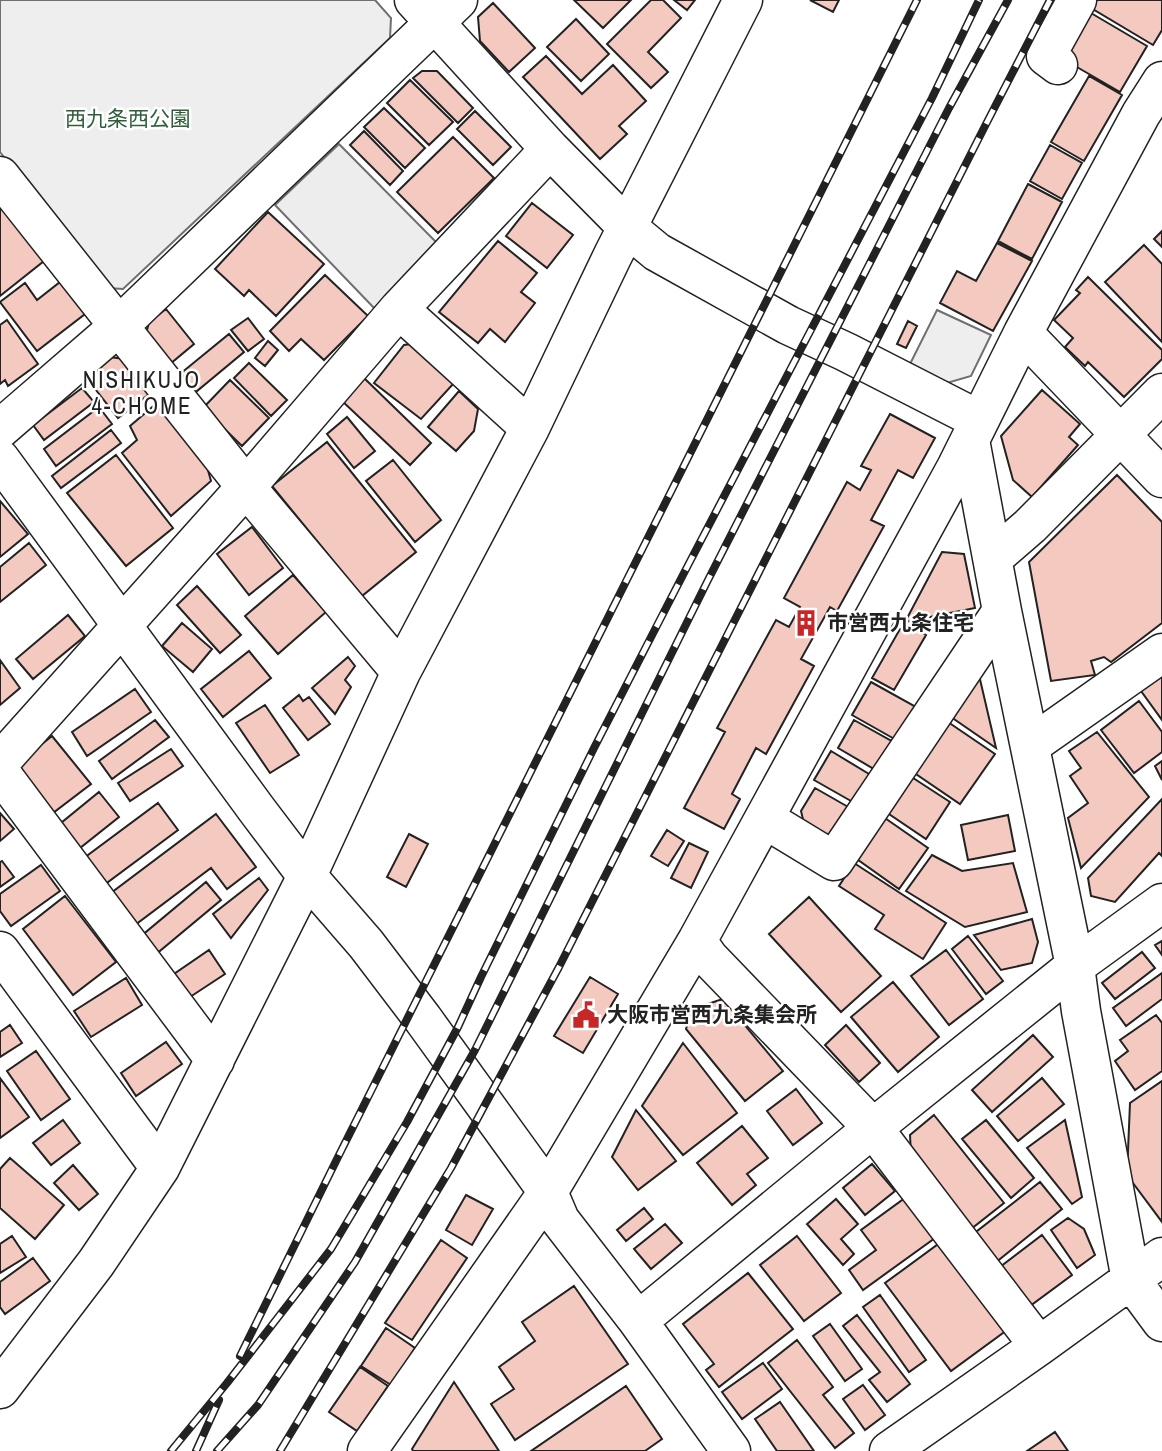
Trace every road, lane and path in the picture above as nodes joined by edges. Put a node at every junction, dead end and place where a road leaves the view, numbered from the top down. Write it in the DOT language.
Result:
graph roads {
  1 [pos="743,0"];
  2 [pos="1077,0"];
  3 [pos="435,7"];
  4 [pos="1058,65"];
  5 [pos="1162,81"];
  6 [pos="550,149"];
  7 [pos="0,177"];
  8 [pos="628,228"];
  9 [pos="399,309"];
  10 [pos="119,326"];
  11 [pos="1023,333"];
  12 [pos="1162,393"];
  13 [pos="530,428"];
  14 [pos="0,429"];
  15 [pos="974,430"];
  16 [pos="1120,434"];
  17 [pos="0,459"];
  18 [pos="1162,478"];
  19 [pos="246,487"];
  20 [pos="993,558"];
  21 [pos="1002,611"];
  22 [pos="123,625"];
  23 [pos="1162,653"];
  24 [pos="401,672"];
  25 [pos="1031,745"];
  26 [pos="0,762"];
  27 [pos="0,772"];
  28 [pos="765,819"];
  29 [pos="307,876"];
  30 [pos="1162,903"];
  31 [pos="697,941"];
  32 [pos="0,951"];
  33 [pos="1076,966"];
  34 [pos="215,1060"];
  35 [pos="873,1128"];
  36 [pos="160,1168"];
  37 [pos="548,1192"];
  38 [pos="1162,1257"];
  39 [pos="1131,1279"];
  40 [pos="638,1321"];
  41 [pos="1162,1322"];
  42 [pos="1039,1346"];
  43 [pos="5,1368"];
  44 [pos="376,1447"];
  45 [pos="731,1451"];
  46 [pos="889,1451"];
  1 -- 8 [label="street"];
  2 -- 4 [label="street"];
  3 -- 6 [label="street"];
  3 -- 10 [label="street"];
  5 -- 11 [label="street"];
  6 -- 8 [label="street"];
  6 -- 9 [label="street"];
  7 -- 10 [label="street"];
  8 -- 13 [label="street"];
  8 -- 15 [label="street"];
  9 -- 13 [label="street"];
  9 -- 19 [label="street"];
  10 -- 14 [label="street"];
  10 -- 19 [label="street"];
  11 -- 15 [label="street"];
  11 -- 16 [label="street"];
  12 -- 16 [label="street"];
  13 -- 24 [label="street"];
  15 -- 20 [label="street"];
  15 -- 28 [label="street"];
  16 -- 18 [label="street"];
  16 -- 20 [label="street"];
  17 -- 22 [label="street"];
  19 -- 22 [label="street"];
  19 -- 24 [label="street"];
  20 -- 21 [label="street"];
  21 -- 25 [label="street"];
  21 -- 28 [label="street"];
  22 -- 26 [label="street"];
  22 -- 29 [label="street"];
  23 -- 25 [label="street"];
  24 -- 29 [label="street"];
  25 -- 33 [label="street"];
  27 -- 34 [label="street"];
  28 -- 31 [label="street"];
  29 -- 34 [label="street"];
  29 -- 37 [label="street"];
  30 -- 33 [label="street"];
  31 -- 35 [label="street"];
  31 -- 37 [label="street"];
  32 -- 36 [label="street"];
  33 -- 35 [label="street"];
  33 -- 39 [label="street"];
  34 -- 36 [label="street"];
  35 -- 40 [label="street"];
  35 -- 42 [label="street"];
  36 -- 43 [label="street"];
  37 -- 40 [label="street"];
  37 -- 44 [label="street"];
  38 -- 39 [label="street"];
  39 -- 41 [label="street"];
  39 -- 42 [label="street"];
  40 -- 45 [label="street"];
  42 -- 46 [label="street"];
}
